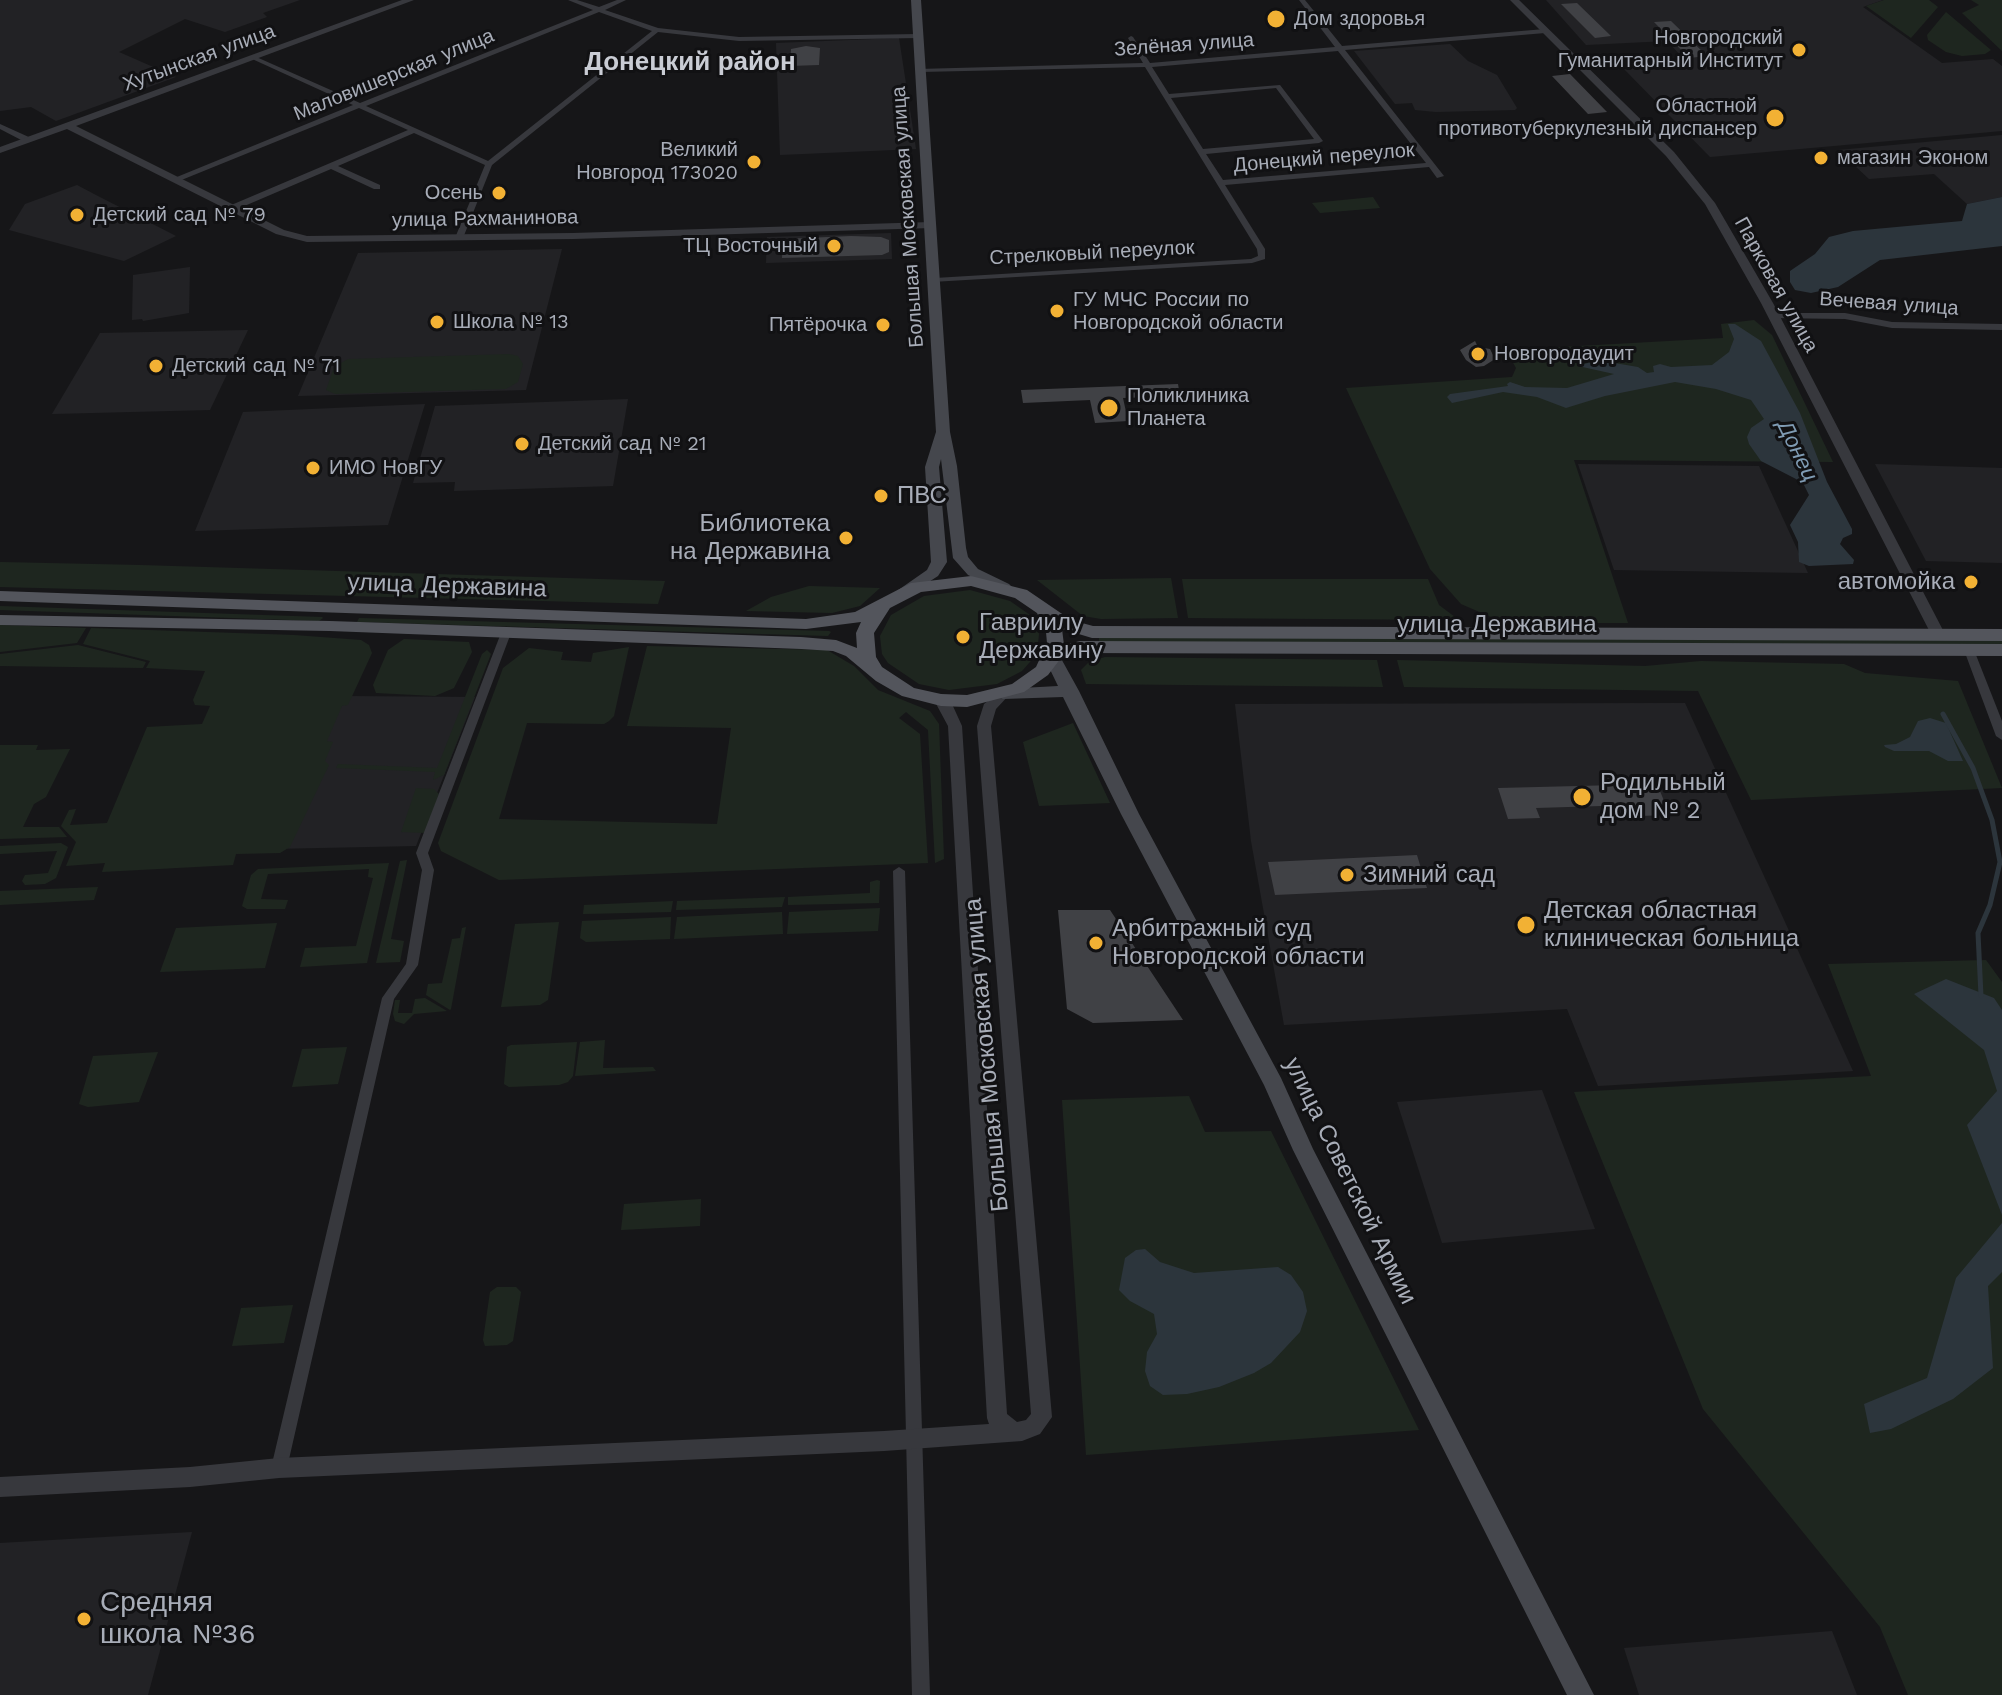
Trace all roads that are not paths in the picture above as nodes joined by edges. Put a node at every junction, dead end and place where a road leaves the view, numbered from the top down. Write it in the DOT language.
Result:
graph roads {
  1 [pos="410,0"];
  2 [pos="571,0"];
  3 [pos="623,0"];
  4 [pos="916,0"];
  5 [pos="1302,0"];
  6 [pos="1514,0"];
  7 [pos="598,10"];
  8 [pos="657,30"];
  9 [pos="1545,31"];
  10 [pos="918,36"];
  11 [pos="1131,38"];
  12 [pos="1339,49"];
  13 [pos="252,57"];
  14 [pos="1148,65"];
  15 [pos="920,70"];
  16 [pos="1167,96"];
  17 [pos="359,106"];
  18 [pos="67,125"];
  19 [pos="0,126"];
  20 [pos="413,131"];
  21 [pos="28,140"];
  22 [pos="0,150"];
  23 [pos="1200,152"];
  24 [pos="489,164"];
  25 [pos="1431,165"];
  26 [pos="332,166"];
  27 [pos="1440,176"];
  28 [pos="176,179"];
  29 [pos="1220,183"];
  30 [pos="377,187"];
  31 [pos="232,208"];
  32 [pos="931,225"];
  33 [pos="459,238"];
  34 [pos="935,280"];
  35 [pos="1774,316"];
  36 [pos="2002,327"];
  37 [pos="943,432"];
  38 [pos="1007,588"];
  39 [pos="0,596"];
  40 [pos="894,598"];
  41 [pos="1033,601"];
  42 [pos="339,606"];
  43 [pos="0,620"];
  44 [pos="330,626"];
  45 [pos="506,633"];
  46 [pos="2002,635"];
  47 [pos="1939,636"];
  48 [pos="1969,650"];
  49 [pos="2002,650"];
  50 [pos="1053,656"];
  51 [pos="873,668"];
  52 [pos="1071,691"];
  53 [pos="1003,694"];
  54 [pos="941,700"];
  55 [pos="2002,736"];
  56 [pos="899,871"];
  57 [pos="1004,1425"];
  58 [pos="915,1438"];
  59 [pos="279,1468"];
  60 [pos="0,1487"];
  61 [pos="921,1695"];
  62 [pos="1581,1695"];
  1 -- 13 [label="street, Хутынская улица"];
  2 -- 7 [label="street"];
  3 -- 7 [label="street, Маловишерская улица"];
  4 -- 10 [label="main road, Большая Московская улица"];
  5 -- 12 [label="street"];
  6 -- 9 [label="street, Парковая улица"];
  7 -- 8 [label="street"];
  7 -- 17 [label="street, Маловишерская улица"];
  8 -- 10 [label="street"];
  8 -- 24 [label="street"];
  9 -- 12 [label="street, Зелёная улица"];
  9 -- 35 [label="street, Парковая улица"];
  10 -- 15 [label="main road, Большая Московская улица"];
  11 -- 14 [label="street"];
  12 -- 14 [label="street, Зелёная улица"];
  12 -- 25 [label="street"];
  13 -- 17 [label="street"];
  13 -- 18 [label="street, Хутынская улица"];
  14 -- 15 [label="street, Зелёная улица"];
  14 -- 16 [label="street"];
  15 -- 32 [label="main road, Большая Московская улица"];
  16 -- 23 [label="street"];
  16 -- 23 [label="street"];
  17 -- 20 [label="street"];
  17 -- 28 [label="street, Маловишерская улица"];
  18 -- 21 [label="street, Хутынская улица"];
  18 -- 28 [label="street, улица Рахманинова"];
  19 -- 21 [label="street"];
  20 -- 24 [label="street"];
  20 -- 26 [label="street"];
  21 -- 22 [label="street, Хутынская улица"];
  23 -- 29 [label="street"];
  24 -- 33 [label="street"];
  25 -- 27 [label="street"];
  25 -- 29 [label="street, Донецкий переулок"];
  26 -- 30 [label="street"];
  26 -- 31 [label="street"];
  28 -- 31 [label="street, улица Рахманинова"];
  29 -- 34 [label="street, Стрелковый переулок"];
  31 -- 33 [label="street, улица Рахманинова"];
  32 -- 33 [label="street, улица Рахманинова"];
  32 -- 34 [label="main road, Большая Московская улица"];
  34 -- 37 [label="main road, Большая Московская улица"];
  35 -- 36 [label="street, Вечевая улица"];
  35 -- 47 [label="street, Парковая улица"];
  37 -- 38 [label="main road, Большая Московская улица"];
  37 -- 40 [label="main road, Большая Московская улица"];
  38 -- 40 [label="main road, улица Державина"];
  38 -- 41 [label="main road, улица Державина"];
  39 -- 42 [label="main road, улица Державина"];
  40 -- 42 [label="main road, улица Державина"];
  40 -- 51 [label="main road"];
  41 -- 47 [label="main road, улица Державина"];
  41 -- 50 [label="main road, улица Державина"];
  42 -- 44 [label="main road"];
  43 -- 44 [label="main road, улица Державина"];
  44 -- 45 [label="main road, улица Державина"];
  45 -- 51 [label="main road, улица Державина"];
  45 -- 59 [label="street"];
  46 -- 47 [label="main road, улица Державина"];
  48 -- 49 [label="main road, улица Державина"];
  48 -- 50 [label="main road, улица Державина"];
  48 -- 55 [label="street"];
  50 -- 52 [label="main road, улица Советской Армии"];
  50 -- 53 [label="main road, улица Державина"];
  51 -- 54 [label="main road, улица Державина"];
  52 -- 53 [label="main road"];
  52 -- 62 [label="main road, улица Советской Армии"];
  53 -- 54 [label="main road, улица Державина"];
  53 -- 57 [label="street, Большая Московская улица"];
  54 -- 57 [label="street, Большая Московская улица"];
  56 -- 58 [label="street"];
  57 -- 58 [label="street"];
  58 -- 59 [label="street"];
  58 -- 61 [label="street"];
  59 -- 60 [label="street"];
}
